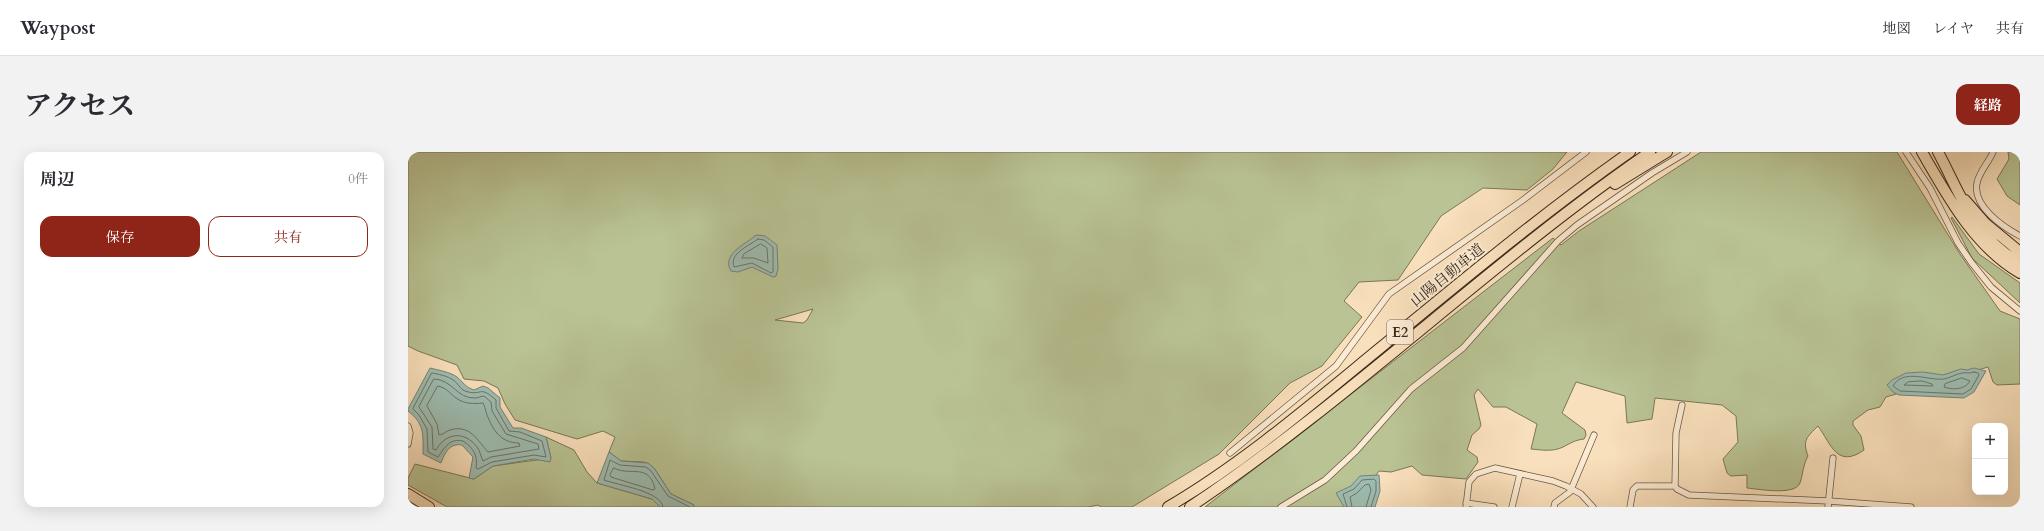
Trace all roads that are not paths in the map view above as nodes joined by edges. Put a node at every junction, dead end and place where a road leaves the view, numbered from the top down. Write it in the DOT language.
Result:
graph roads {
  1 [pos="1586,152"];
  2 [pos="1622,152"];
  3 [pos="1630,152"];
  4 [pos="1650,152"];
  5 [pos="1668,152"];
  6 [pos="1687,152"];
  7 [pos="1906,152"];
  8 [pos="1922,152"];
  9 [pos="1938,152"];
  10 [pos="1993,152"];
  11 [pos="1595,192"];
  12 [pos="1961,196"];
  13 [pos="1542,219"];
  14 [pos="2020,236"];
  15 [pos="2020,252"];
  16 [pos="2020,263"];
  17 [pos="2020,273"];
  18 [pos="2020,311"];
  19 [pos="1682,405"];
  20 [pos="408,426"];
  21 [pos="1594,435"];
  22 [pos="408,444"];
  23 [pos="1230,453"];
  24 [pos="1833,458"];
  25 [pos="1520,474"];
  26 [pos="1675,486"];
  27 [pos="1572,489"];
  28 [pos="408,494"];
  29 [pos="1828,504"];
  30 [pos="1466,505"];
  31 [pos="429,507"];
  32 [pos="1168,507"];
  33 [pos="1190,507"];
  34 [pos="1281,507"];
  35 [pos="1494,507"];
  36 [pos="1512,507"];
  37 [pos="1554,507"];
  38 [pos="1593,507"];
  39 [pos="1630,507"];
  40 [pos="1911,507"];
  1 -- 23 [label="street"];
  2 -- 13 [label="highway"];
  3 -- 13 [label="highway, 山陽自動車道 / E2"];
  4 -- 11 [label="highway, 山陽自動車道 / E2"];
  5 -- 11 [label="highway"];
  6 -- 34 [label="street"];
  7 -- 18 [label="street"];
  8 -- 17 [label="highway"];
  9 -- 12 [label="highway"];
  10 -- 14 [label="street"];
  11 -- 33 [label="highway, 山陽自動車道 / E2"];
  12 -- 15 [label="highway"];
  12 -- 16 [label="highway"];
  13 -- 32 [label="highway, 山陽自動車道 / E2"];
  19 -- 26 [label="street"];
  20 -- 22 [label="street"];
  21 -- 27 [label="street"];
  24 -- 29 [label="street"];
  25 -- 27 [label="street"];
  25 -- 30 [label="street"];
  25 -- 36 [label="street"];
  26 -- 29 [label="street"];
  26 -- 39 [label="street"];
  27 -- 37 [label="street"];
  27 -- 38 [label="street"];
  28 -- 31 [label="highway"];
  29 -- 40 [label="street"];
  30 -- 35 [label="street"];
}
